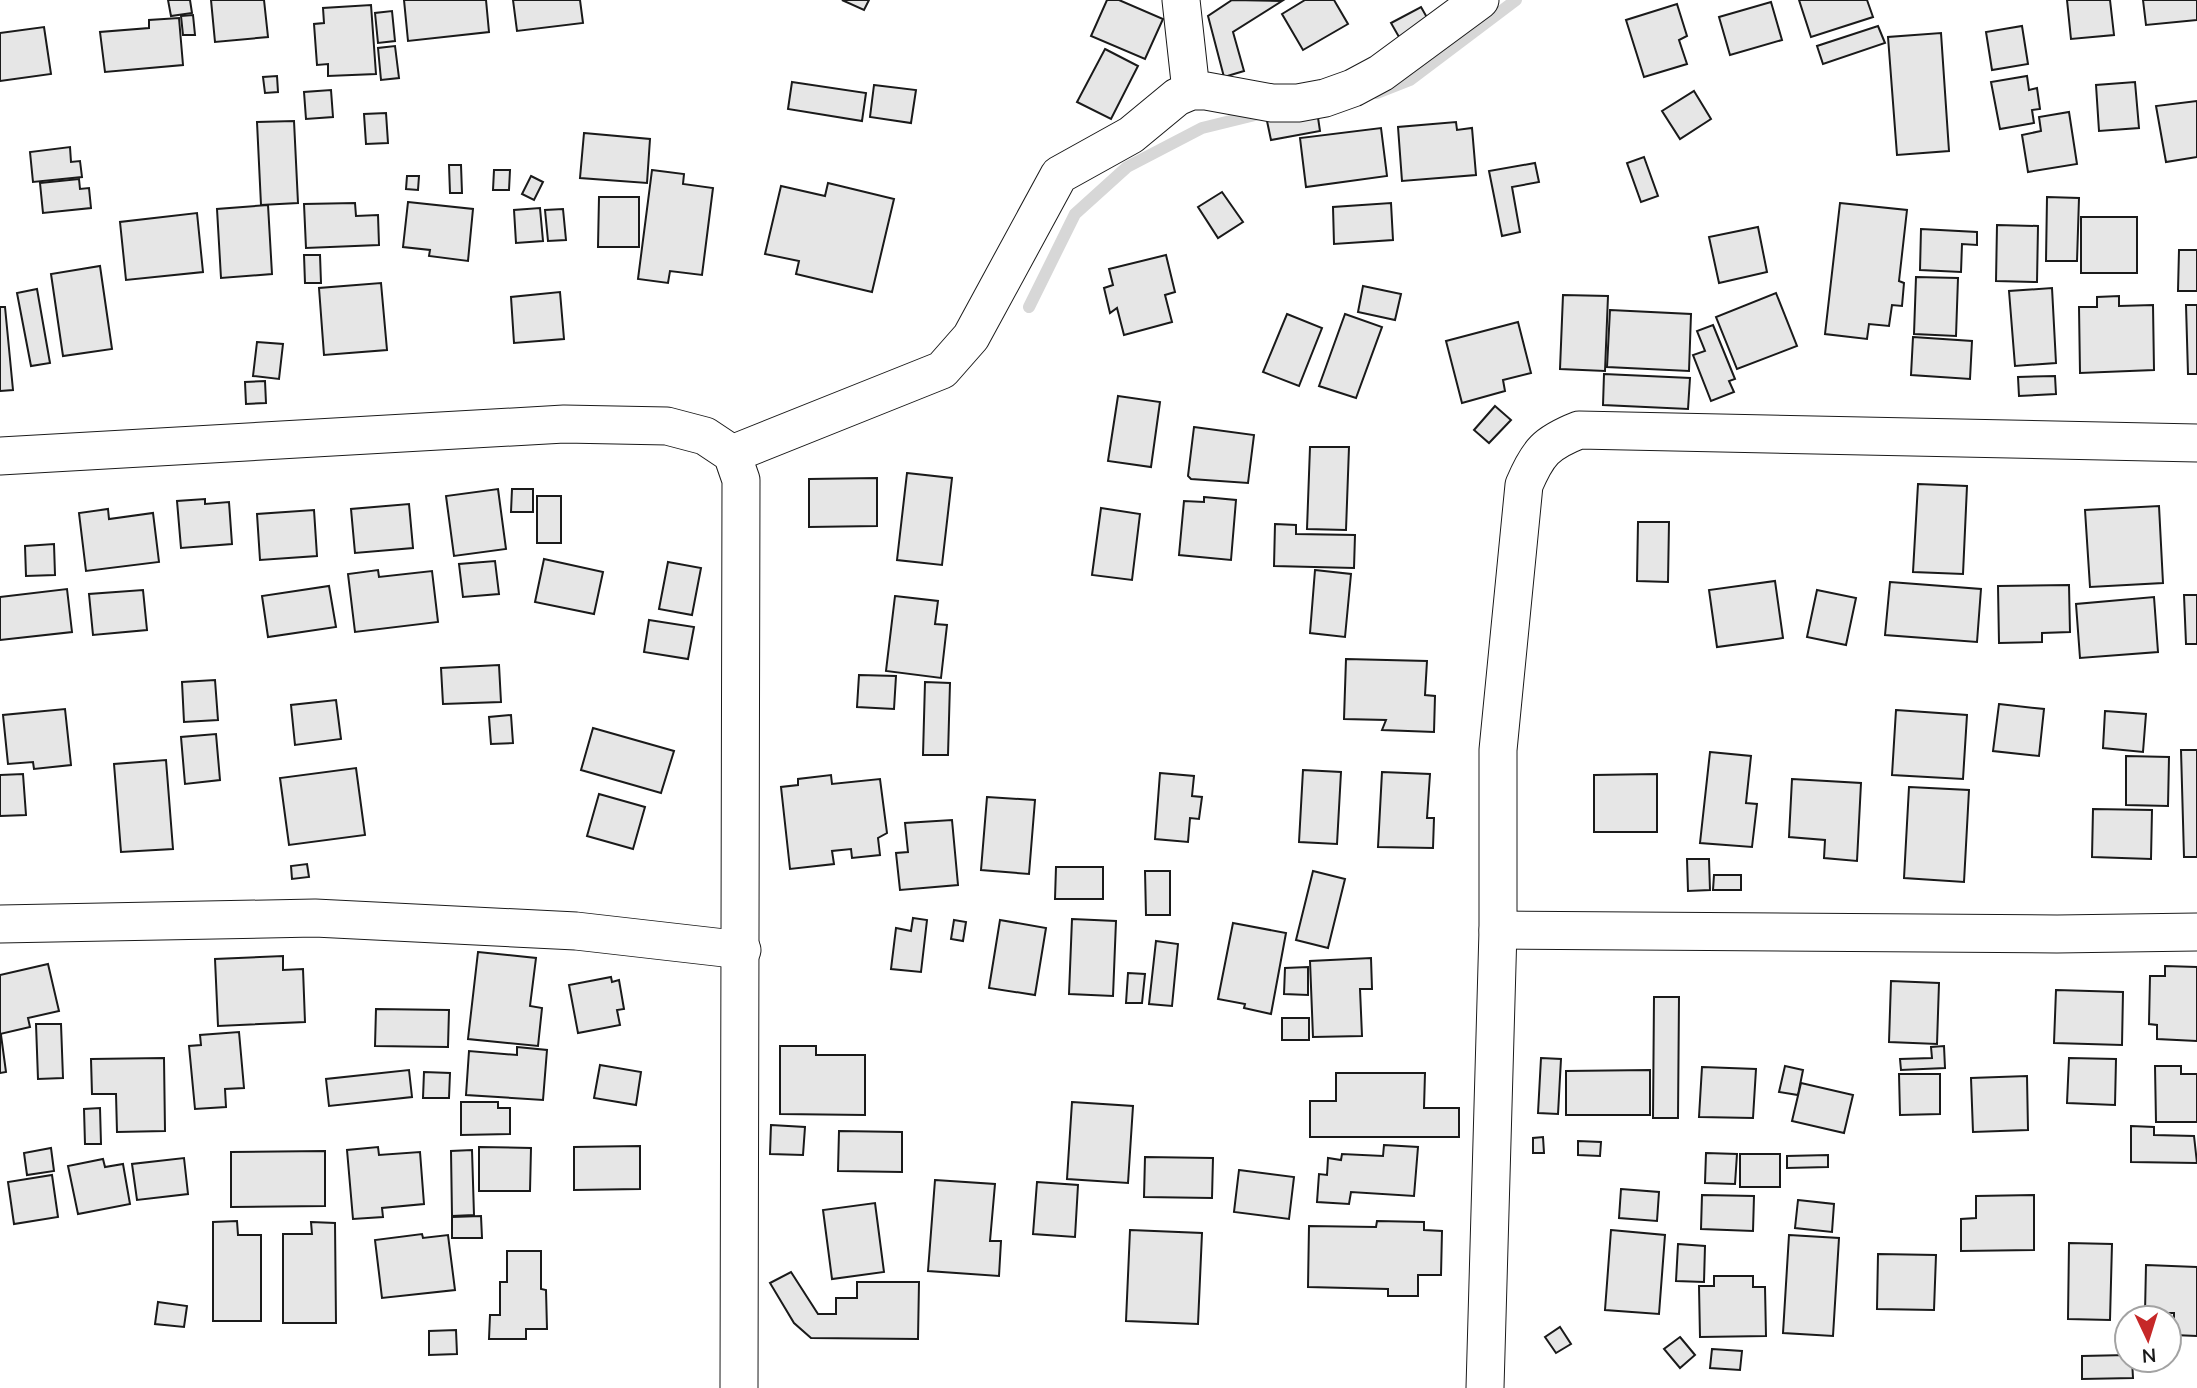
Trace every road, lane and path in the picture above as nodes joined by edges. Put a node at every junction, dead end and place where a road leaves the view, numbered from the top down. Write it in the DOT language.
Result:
graph roads {
  1 [pos="1181,0"];
  2 [pos="1480,0"];
  3 [pos="1191,91"];
  4 [pos="2197,443"];
  5 [pos="732,454"];
  6 [pos="0,456"];
  7 [pos="0,925"];
  8 [pos="1497,929"];
  9 [pos="2197,932"];
  10 [pos="742,950"];
  11 [pos="739,1388"];
  12 [pos="1485,1388"];
  1 -- 3 [label="street"];
  2 -- 3 [label="street"];
  3 -- 5 [label="street"];
  4 -- 8 [label="street"];
  5 -- 6 [label="street"];
  5 -- 10 [label="street"];
  7 -- 10 [label="street"];
  8 -- 9 [label="street"];
  8 -- 12 [label="street"];
  10 -- 11 [label="street"];
}
